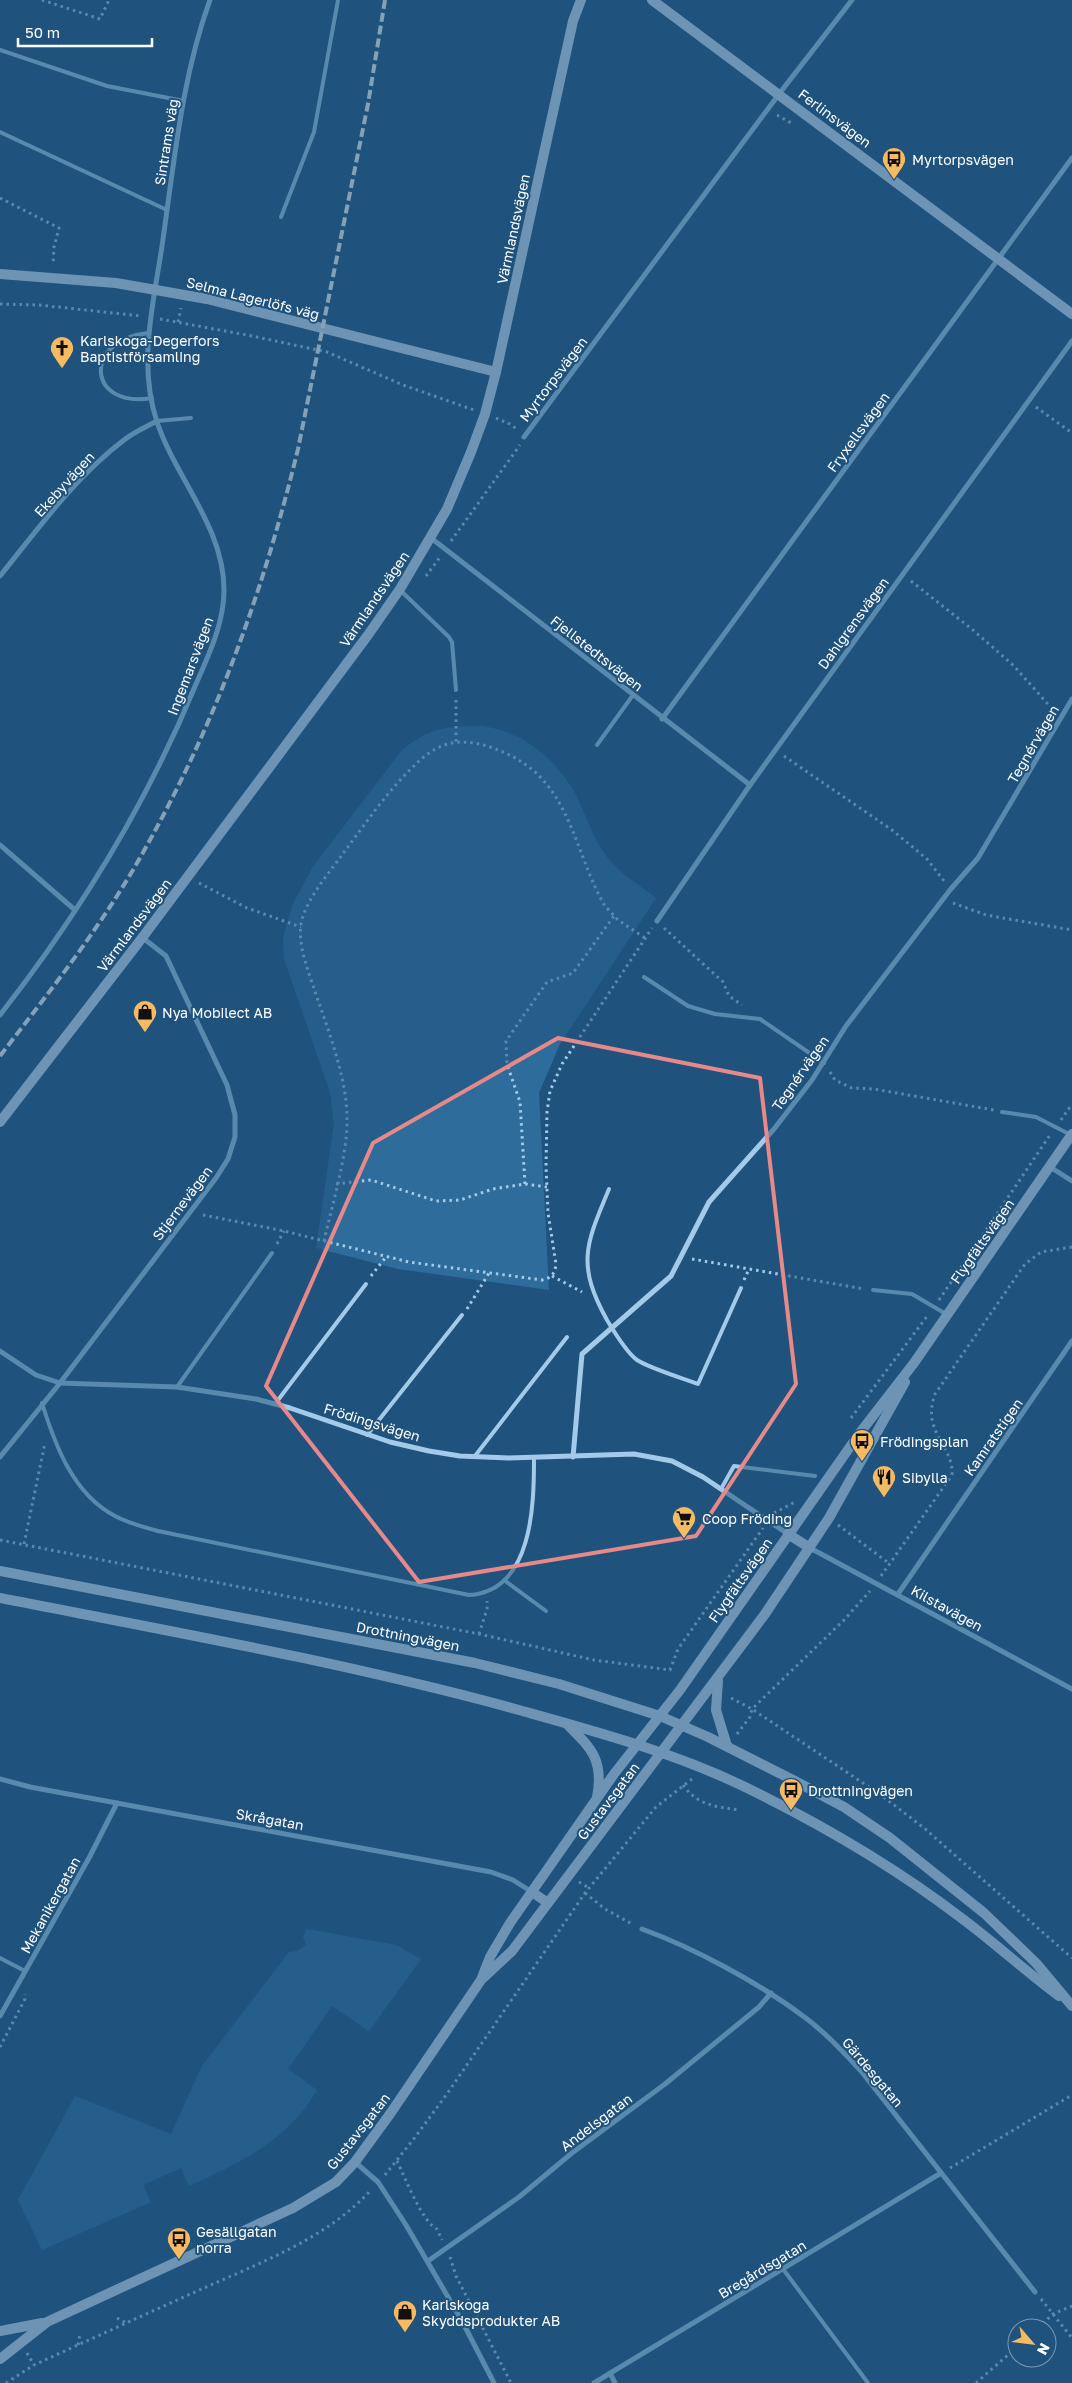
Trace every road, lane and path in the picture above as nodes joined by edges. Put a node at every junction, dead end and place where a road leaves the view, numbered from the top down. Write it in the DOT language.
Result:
graph roads {
  1 [pos="42,0"];
  2 [pos="109,0"];
  3 [pos="210,0"];
  4 [pos="338,0"];
  5 [pos="581,0"];
  6 [pos="652,0"];
  7 [pos="852,0"];
  8 [pos="0,50"];
  9 [pos="779,94"];
  10 [pos="184,101"];
  11 [pos="0,132"];
  12 [pos="1072,158"];
  13 [pos="0,198"];
  14 [pos="167,210"];
  15 [pos="281,217"];
  16 [pos="998,258"];
  17 [pos="0,274"];
  18 [pos="52,278"];
  19 [pos="156,290"];
  20 [pos="0,304"];
  21 [pos="1072,314"];
  22 [pos="150,317"];
  23 [pos="148,333"];
  24 [pos="1072,341"];
  25 [pos="496,372"];
  26 [pos="152,398"];
  27 [pos="1028,401"];
  28 [pos="485,414"];
  29 [pos="191,418"];
  30 [pos="157,421"];
  31 [pos="1072,433"];
  32 [pos="524,437"];
  33 [pos="431,538"];
  34 [pos="902,575"];
  35 [pos="0,576"];
  36 [pos="400,589"];
  37 [pos="456,690"];
  38 [pos="633,695"];
  39 [pos="1072,699"];
  40 [pos="1062,716"];
  41 [pos="662,719"];
  42 [pos="456,742"];
  43 [pos="596,745"];
  44 [pos="775,750"];
  45 [pos="750,785"];
  46 [pos="0,844"];
  47 [pos="196,882"];
  48 [pos="950,890"];
  49 [pos="943,899"];
  50 [pos="75,910"];
  51 [pos="614,916"];
  52 [pos="657,921"];
  53 [pos="301,927"];
  54 [pos="1072,930"];
  55 [pos="142,938"];
  56 [pos="645,938"];
  57 [pos="644,977"];
  58 [pos="0,1015"];
  59 [pos="760,1019"];
  60 [pos="824,1063"];
  61 [pos="1072,1104"];
  62 [pos="1002,1112"];
  63 [pos="0,1122"];
  64 [pos="1057,1126"];
  65 [pos="1072,1135"];
  66 [pos="1050,1167"];
  67 [pos="1072,1181"];
  68 [pos="336,1184"];
  69 [pos="525,1184"];
  70 [pos="547,1187"];
  71 [pos="609,1189"];
  72 [pos="190,1212"];
  73 [pos="324,1241"];
  74 [pos="1072,1247"];
  75 [pos="272,1253"];
  76 [pos="386,1257"];
  77 [pos="682,1257"];
  78 [pos="489,1273"];
  79 [pos="552,1276"];
  80 [pos="366,1284"];
  81 [pos="741,1288"];
  82 [pos="872,1290"];
  83 [pos="596,1299"];
  84 [pos="934,1306"];
  85 [pos="462,1315"];
  86 [pos="948,1315"];
  87 [pos="612,1328"];
  88 [pos="567,1337"];
  89 [pos="1072,1341"];
  90 [pos="0,1351"];
  91 [pos="914,1363"];
  92 [pos="60,1383"];
  93 [pos="177,1387"];
  94 [pos="42,1403"];
  95 [pos="275,1404"];
  96 [pos="48,1423"];
  97 [pos="848,1423"];
  98 [pos="367,1435"];
  99 [pos="475,1456"];
  100 [pos="573,1456"];
  101 [pos="0,1457"];
  102 [pos="534,1458"];
  103 [pos="815,1476"];
  104 [pos="721,1489"];
  105 [pos="799,1498"];
  106 [pos="768,1520"];
  107 [pos="841,1528"];
  108 [pos="788,1534"];
  109 [pos="0,1540"];
  110 [pos="24,1544"];
  111 [pos="810,1548"];
  112 [pos="890,1564"];
  113 [pos="0,1571"];
  114 [pos="504,1580"];
  115 [pos="877,1582"];
  116 [pos="486,1593"];
  117 [pos="898,1594"];
  118 [pos="0,1598"];
  119 [pos="546,1611"];
  120 [pos="479,1634"];
  121 [pos="719,1677"];
  122 [pos="1072,1689"];
  123 [pos="724,1694"];
  124 [pos="752,1710"];
  125 [pos="660,1716"];
  126 [pos="566,1723"];
  127 [pos="683,1726"];
  128 [pos="737,1735"];
  129 [pos="636,1746"];
  130 [pos="727,1746"];
  131 [pos="661,1754"];
  132 [pos="0,1779"];
  133 [pos="683,1784"];
  134 [pos="596,1801"];
  135 [pos="117,1803"];
  136 [pos="740,1810"];
  137 [pos="532,1892"];
  138 [pos="585,1893"];
  139 [pos="548,1904"];
  140 [pos="642,1929"];
  141 [pos="0,1958"];
  142 [pos="1072,1958"];
  143 [pos="25,1971"];
  144 [pos="481,1980"];
  145 [pos="771,1993"];
  146 [pos="1072,2006"];
  147 [pos="0,2016"];
  148 [pos="1072,2095"];
  149 [pos="398,2161"];
  150 [pos="355,2162"];
  151 [pos="940,2173"];
  152 [pos="445,2248"];
  153 [pos="428,2260"];
  154 [pos="783,2269"];
  155 [pos="1036,2292"];
  156 [pos="1072,2306"];
  157 [pos="1054,2314"];
  158 [pos="117,2318"];
  159 [pos="1049,2318"];
  160 [pos="47,2322"];
  161 [pos="126,2323"];
  162 [pos="0,2331"];
  163 [pos="80,2334"];
  164 [pos="1072,2338"];
  165 [pos="78,2345"];
  166 [pos="1007,2356"];
  167 [pos="0,2359"];
  168 [pos="610,2373"];
  169 [pos="494,2383"];
  170 [pos="512,2383"];
  171 [pos="594,2383"];
  172 [pos="615,2383"];
  173 [pos="868,2383"];
  174 [pos="976,2383"];
  1 -- 2 [label="path"];
  3 -- 10 [label="street, Sintrams väg"];
  4 -- 15 [label="lane"];
  5 -- 25 [label="street, Värmlandsvägen"];
  6 -- 9 [label="street, Ferlinsvägen"];
  7 -- 9 [label="street, Myrtorpsvägen"];
  8 -- 10 [label="lane"];
  9 -- 16 [label="street, Ferlinsvägen"];
  9 -- 32 [label="street, Myrtorpsvägen"];
  10 -- 14 [label="street, Sintrams väg"];
  11 -- 14 [label="lane"];
  12 -- 16 [label="street, Fryxellsvägen"];
  13 -- 18 [label="path"];
  14 -- 19 [label="street, Sintrams väg"];
  16 -- 21 [label="street, Ferlinsvägen"];
  16 -- 41 [label="street, Fryxellsvägen"];
  17 -- 18 [label="street, Selma Lagerlöfs väg"];
  18 -- 19 [label="street, Selma Lagerlöfs väg"];
  19 -- 22 [label="street, Ingemarsvägen"];
  19 -- 25 [label="street, Selma Lagerlöfs väg"];
  20 -- 22 [label="path"];
  22 -- 23 [label="street, Ingemarsvägen"];
  22 -- 28 [label="path"];
  23 -- 26 [label="street, Ingemarsvägen"];
  23 -- 26 [label="lane"];
  24 -- 27 [label="street, Dahlgrensvägen"];
  25 -- 28 [label="street, Värmlandsvägen"];
  26 -- 30 [label="street, Ingemarsvägen"];
  27 -- 31 [label="path"];
  27 -- 34 [label="street, Dahlgrensvägen"];
  28 -- 32 [label="path"];
  28 -- 33 [label="street, Värmlandsvägen"];
  29 -- 30 [label="lane"];
  30 -- 35 [label="street, Ekebyvägen"];
  30 -- 50 [label="street, Ingemarsvägen"];
  33 -- 36 [label="street, Värmlandsvägen"];
  33 -- 38 [label="street, Fjellstedtsvägen"];
  34 -- 40 [label="path"];
  34 -- 44 [label="street, Dahlgrensvägen"];
  36 -- 37 [label="lane"];
  36 -- 55 [label="street, Värmlandsvägen"];
  37 -- 42 [label="path"];
  38 -- 41 [label="street, Fjellstedtsvägen"];
  38 -- 43 [label="lane"];
  39 -- 40 [label="street, Tegnérvägen"];
  40 -- 48 [label="street, Tegnérvägen"];
  41 -- 45 [label="street, Fjellstedtsvägen"];
  42 -- 51 [label="path"];
  42 -- 53 [label="path"];
  44 -- 45 [label="street, Dahlgrensvägen"];
  44 -- 48 [label="path"];
  45 -- 52 [label="street, Dahlgrensvägen"];
  46 -- 50 [label="street"];
  47 -- 53 [label="path"];
  48 -- 49 [label="street, Tegnérvägen"];
  49 -- 54 [label="path"];
  49 -- 60 [label="street, Tegnérvägen"];
  50 -- 58 [label="street, Ingemarsvägen"];
  51 -- 56 [label="path"];
  51 -- 69 [label="path"];
  52 -- 56 [label="path"];
  52 -- 59 [label="path"];
  53 -- 68 [label="path"];
  55 -- 63 [label="street, Värmlandsvägen"];
  55 -- 72 [label="street, Stjernevägen"];
  56 -- 70 [label="path"];
  57 -- 59 [label="lane"];
  59 -- 60 [label="lane"];
  60 -- 62 [label="path"];
  60 -- 77 [label="street, Tegnérvägen"];
  61 -- 64 [label="path"];
  62 -- 64 [label="lane"];
  64 -- 65 [label="lane"];
  64 -- 84 [label="path"];
  65 -- 66 [label="street, Flygfältsvägen"];
  66 -- 67 [label="street"];
  66 -- 86 [label="street, Flygfältsvägen"];
  68 -- 69 [label="path"];
  68 -- 73 [label="path"];
  69 -- 70 [label="path"];
  70 -- 79 [label="path"];
  71 -- 83 [label="lane"];
  72 -- 73 [label="path"];
  72 -- 92 [label="street, Stjernevägen"];
  73 -- 76 [label="path"];
  74 -- 112 [label="path"];
  75 -- 93 [label="lane"];
  76 -- 78 [label="path"];
  76 -- 80 [label="path"];
  77 -- 82 [label="path"];
  77 -- 87 [label="street, Tegnérvägen"];
  78 -- 79 [label="path"];
  78 -- 85 [label="path"];
  79 -- 83 [label="path"];
  80 -- 95 [label="lane"];
  81 -- 87 [label="lane"];
  82 -- 84 [label="lane"];
  83 -- 87 [label="lane"];
  84 -- 86 [label="lane"];
  84 -- 97 [label="path"];
  85 -- 98 [label="lane"];
  86 -- 91 [label="street, Flygfältsvägen"];
  87 -- 100 [label="street, Tegnérvägen"];
  88 -- 99 [label="lane"];
  89 -- 117 [label="street, Kamratstigen"];
  90 -- 92 [label="street, Frödingsvägen"];
  91 -- 108 [label="street, Flygfältsvägen"];
  91 -- 111 [label="street, Flygfältsvägen"];
  92 -- 93 [label="street, Frödingsvägen"];
  92 -- 94 [label="street, Stjernevägen"];
  93 -- 95 [label="street, Frödingsvägen"];
  94 -- 96 [label="lane"];
  94 -- 101 [label="street, Stjernevägen"];
  95 -- 98 [label="street, Frödingsvägen"];
  96 -- 110 [label="path"];
  96 -- 116 [label="lane"];
  98 -- 99 [label="street, Frödingsvägen"];
  99 -- 102 [label="street, Frödingsvägen"];
  100 -- 102 [label="street, Frödingsvägen"];
  100 -- 104 [label="street, Frödingsvägen"];
  102 -- 114 [label="lane"];
  103 -- 104 [label="lane"];
  104 -- 106 [label="street, Frödingsvägen"];
  105 -- 106 [label="path"];
  106 -- 108 [label="street, Frödingsvägen"];
  106 -- 120 [label="path"];
  107 -- 112 [label="path"];
  108 -- 111 [label="street"];
  108 -- 125 [label="street, Flygfältsvägen"];
  109 -- 110 [label="path"];
  110 -- 120 [label="path"];
  111 -- 115 [label="street, Kilstavägen"];
  111 -- 121 [label="street, Flygfältsvägen"];
  112 -- 115 [label="path"];
  113 -- 125 [label="street, Drottningvägen"];
  114 -- 116 [label="lane"];
  114 -- 119 [label="lane"];
  115 -- 117 [label="street, Kilstavägen"];
  115 -- 124 [label="path"];
  116 -- 120 [label="path"];
  117 -- 122 [label="street, Kilstavägen"];
  118 -- 126 [label="street, Drottningvägen"];
  121 -- 127 [label="street, Flygfältsvägen"];
  121 -- 130 [label="street"];
  123 -- 124 [label="path"];
  124 -- 128 [label="path"];
  124 -- 142 [label="path"];
  125 -- 127 [label="street, Drottningvägen"];
  125 -- 129 [label="street, Flygfältsvägen"];
  126 -- 129 [label="street, Drottningvägen"];
  126 -- 134 [label="street"];
  127 -- 130 [label="street, Drottningvägen"];
  127 -- 131 [label="street, Gustavsgatan"];
  129 -- 131 [label="street, Drottningvägen"];
  129 -- 134 [label="street, Gustavsgatan"];
  130 -- 146 [label="street, Drottningvägen"];
  131 -- 139 [label="street, Gustavsgatan"];
  131 -- 146 [label="street, Drottningvägen"];
  132 -- 135 [label="street, Skrågatan"];
  133 -- 136 [label="path"];
  134 -- 137 [label="street, Gustavsgatan"];
  135 -- 137 [label="street, Skrågatan"];
  135 -- 143 [label="street, Mekanikergatan"];
  137 -- 139 [label="street"];
  137 -- 144 [label="street, Gustavsgatan"];
  138 -- 140 [label="path"];
  139 -- 144 [label="street, Gustavsgatan"];
  140 -- 145 [label="street, Gärdesgatan"];
  141 -- 143 [label="lane"];
  143 -- 147 [label="street, Mekanikergatan"];
  144 -- 150 [label="street, Gustavsgatan"];
  145 -- 151 [label="street, Gärdesgatan"];
  145 -- 152 [label="street, Andelsgatan"];
  148 -- 151 [label="path"];
  149 -- 152 [label="path"];
  150 -- 153 [label="street"];
  150 -- 160 [label="street, Gustavsgatan"];
  151 -- 154 [label="street, Bregårdsgatan"];
  151 -- 155 [label="street, Gärdesgatan"];
  152 -- 153 [label="street, Andelsgatan"];
  152 -- 170 [label="path"];
  153 -- 169 [label="street"];
  154 -- 168 [label="street, Bregårdsgatan"];
  154 -- 173 [label="lane"];
  155 -- 157 [label="path"];
  156 -- 157 [label="path"];
  157 -- 159 [label="path"];
  157 -- 164 [label="path"];
  158 -- 161 [label="path"];
  160 -- 162 [label="street, Gustavsgatan"];
  160 -- 167 [label="street, Gustavsgatan"];
  163 -- 165 [label="path"];
  166 -- 174 [label="path"];
  168 -- 171 [label="street, Bregårdsgatan"];
  168 -- 172 [label="street"];
}
